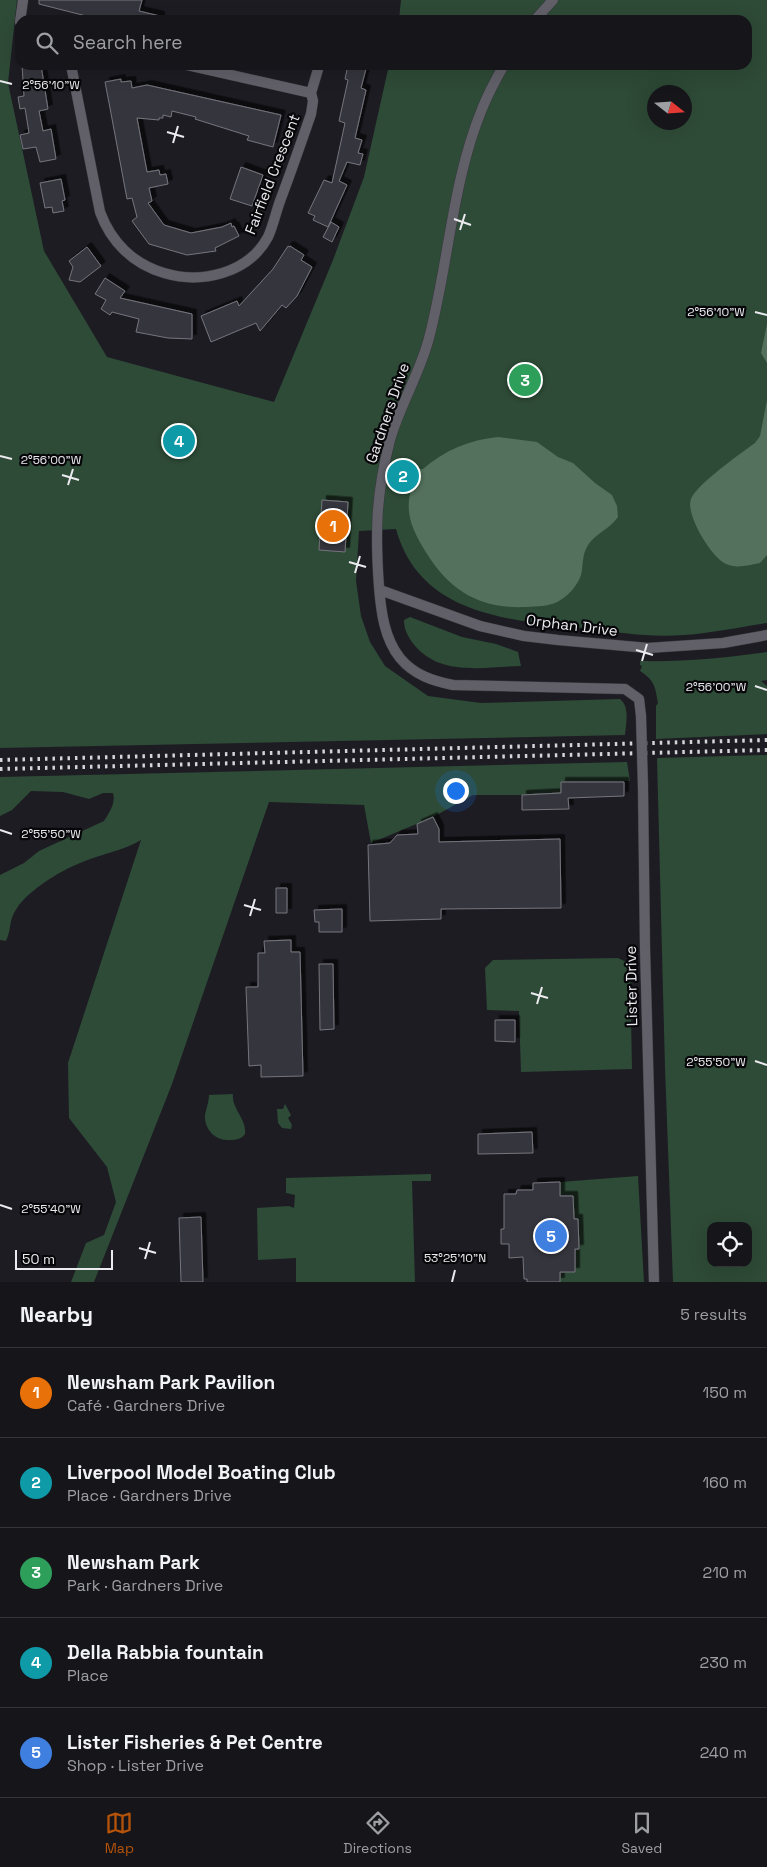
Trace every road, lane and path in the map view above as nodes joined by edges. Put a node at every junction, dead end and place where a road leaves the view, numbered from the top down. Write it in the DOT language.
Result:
graph roads {
  1 [pos="23,0"];
  2 [pos="553,0"];
  3 [pos="21,15"];
  4 [pos="539,15"];
  5 [pos="72,70"];
  6 [pos="210,70"];
  7 [pos="318,70"];
  8 [pos="502,70"];
  9 [pos="311,93"];
  10 [pos="380,590"];
  11 [pos="767,635"];
  12 [pos="631,694"];
  13 [pos="654,1282"];
  1 -- 3 [label="street"];
  2 -- 4 [label="street"];
  5 -- 9 [label="street, Fairfield Crescent"];
  6 -- 9 [label="street"];
  7 -- 9 [label="street, Fairfield Crescent"];
  8 -- 10 [label="street, Gardners Drive"];
  10 -- 11 [label="street, Orphan Drive"];
  10 -- 12 [label="street, Gardners Drive"];
  12 -- 13 [label="street, Lister Drive, bridge"];
}
